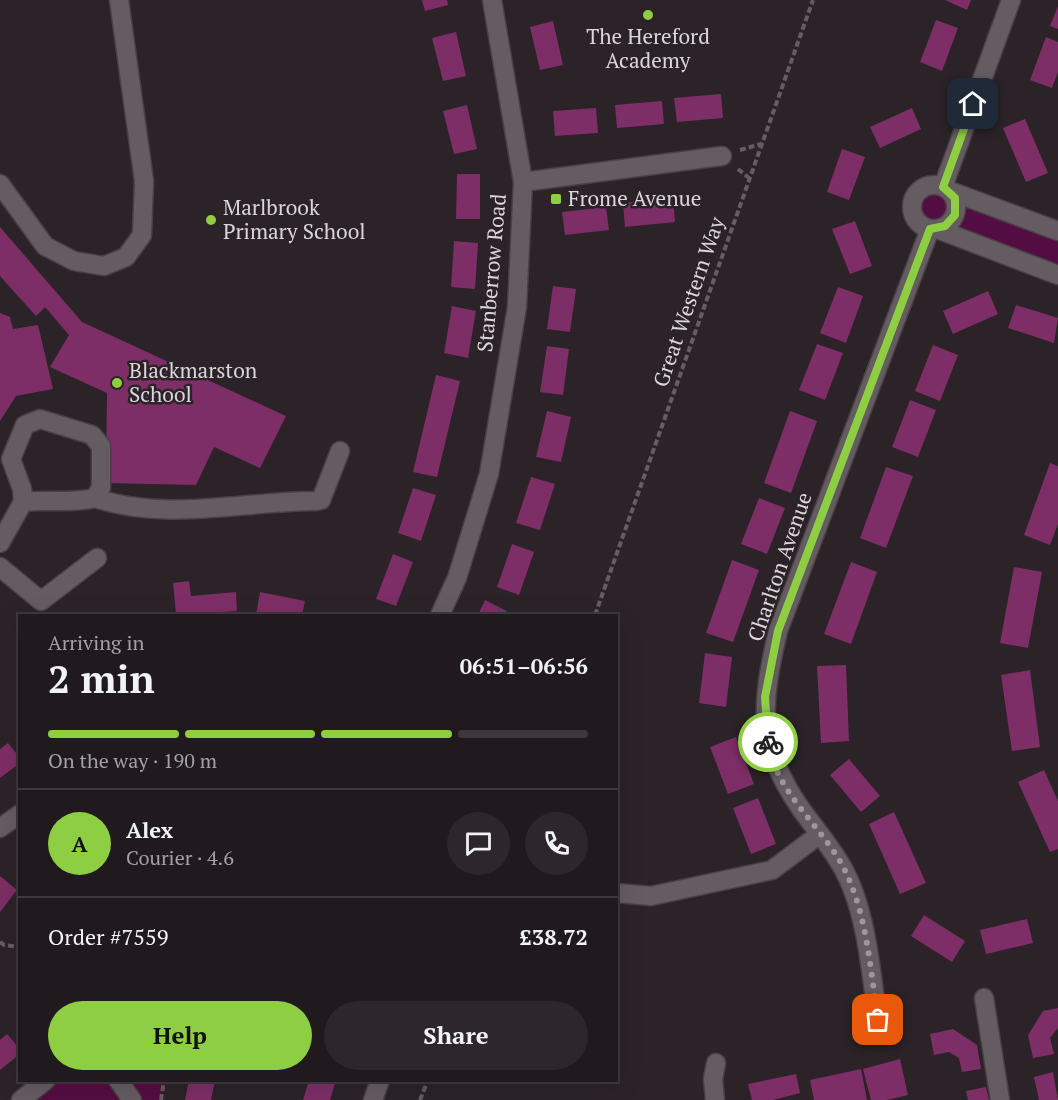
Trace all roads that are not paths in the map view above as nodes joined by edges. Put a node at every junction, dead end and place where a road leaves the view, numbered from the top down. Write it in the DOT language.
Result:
graph roads {
  1 [pos="119,0"];
  2 [pos="492,0"];
  3 [pos="1011,0"];
  4 [pos="722,156"];
  5 [pos="523,182"];
  6 [pos="0,184"];
  7 [pos="946,189"];
  8 [pos="933,229"];
  9 [pos="1058,231"];
  10 [pos="1058,275"];
  11 [pos="340,451"];
  12 [pos="95,498"];
  13 [pos="23,502"];
  14 [pos="0,543"];
  15 [pos="97,558"];
  16 [pos="0,567"];
  17 [pos="440,614"];
  18 [pos="18,815"];
  19 [pos="0,828"];
  20 [pos="820,834"];
  21 [pos="618,893"];
  22 [pos="984,998"];
  23 [pos="878,1020"];
  24 [pos="716,1063"];
  25 [pos="44,1082"];
  26 [pos="119,1082"];
  27 [pos="379,1082"];
  28 [pos="21,1100"];
  29 [pos="132,1100"];
  30 [pos="373,1100"];
  31 [pos="715,1100"];
  32 [pos="1000,1100"];
  1 -- 6 [label="street"];
  2 -- 5 [label="street, Stanberrow Road"];
  3 -- 7 [label="street"];
  4 -- 5 [label="street"];
  5 -- 17 [label="street, Stanberrow Road"];
  7 -- 8 [label="street"];
  7 -- 8 [label="street"];
  7 -- 9 [label="street"];
  8 -- 10 [label="street"];
  8 -- 20 [label="street, Charlton Avenue"];
  11 -- 12 [label="street"];
  12 -- 13 [label="street"];
  12 -- 13 [label="street"];
  13 -- 14 [label="street"];
  15 -- 16 [label="street"];
  18 -- 19 [label="street"];
  20 -- 21 [label="street"];
  20 -- 23 [label="street, Charlton Avenue"];
  22 -- 32 [label="street"];
  24 -- 31 [label="street"];
  25 -- 28 [label="street"];
  26 -- 29 [label="street"];
  27 -- 30 [label="street"];
}
